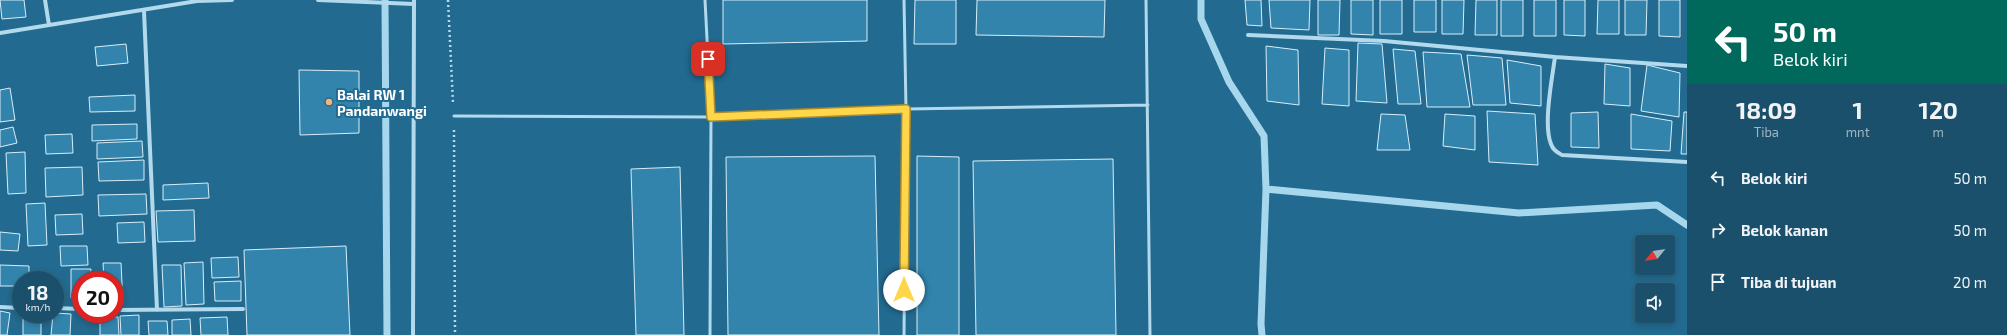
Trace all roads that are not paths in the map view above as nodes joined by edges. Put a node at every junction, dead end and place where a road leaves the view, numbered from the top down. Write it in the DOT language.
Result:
graph roads {
  1 [pos="45,0"];
  2 [pos="232,0"];
  3 [pos="318,0"];
  4 [pos="705,0"];
  5 [pos="904,0"];
  6 [pos="1146,0"];
  7 [pos="414,2"];
  8 [pos="144,11"];
  9 [pos="49,25"];
  10 [pos="0,33"];
  11 [pos="1248,36"];
  12 [pos="1555,57"];
  13 [pos="1687,66"];
  14 [pos="1148,105"];
  15 [pos="906,109"];
  16 [pos="454,116"];
  17 [pos="711,117"];
  18 [pos="1687,162"];
  19 [pos="0,307"];
  20 [pos="12,308"];
  21 [pos="243,309"];
  22 [pos="124,310"];
  23 [pos="157,310"];
  24 [pos="413,335"];
  25 [pos="710,335"];
  26 [pos="904,335"];
  27 [pos="1150,335"];
  1 -- 9 [label="street"];
  2 -- 8 [label="street"];
  3 -- 7 [label="street"];
  4 -- 17 [label="lane"];
  5 -- 15 [label="lane"];
  6 -- 14 [label="lane"];
  7 -- 24 [label="street"];
  8 -- 9 [label="street"];
  8 -- 23 [label="street"];
  9 -- 10 [label="street"];
  11 -- 12 [label="street"];
  12 -- 13 [label="street"];
  12 -- 18 [label="street"];
  14 -- 15 [label="lane"];
  14 -- 27 [label="lane"];
  15 -- 17 [label="lane"];
  15 -- 26 [label="lane"];
  16 -- 17 [label="lane"];
  17 -- 25 [label="lane"];
  19 -- 20 [label="street"];
  21 -- 23 [label="street"];
  22 -- 23 [label="street"];
}
